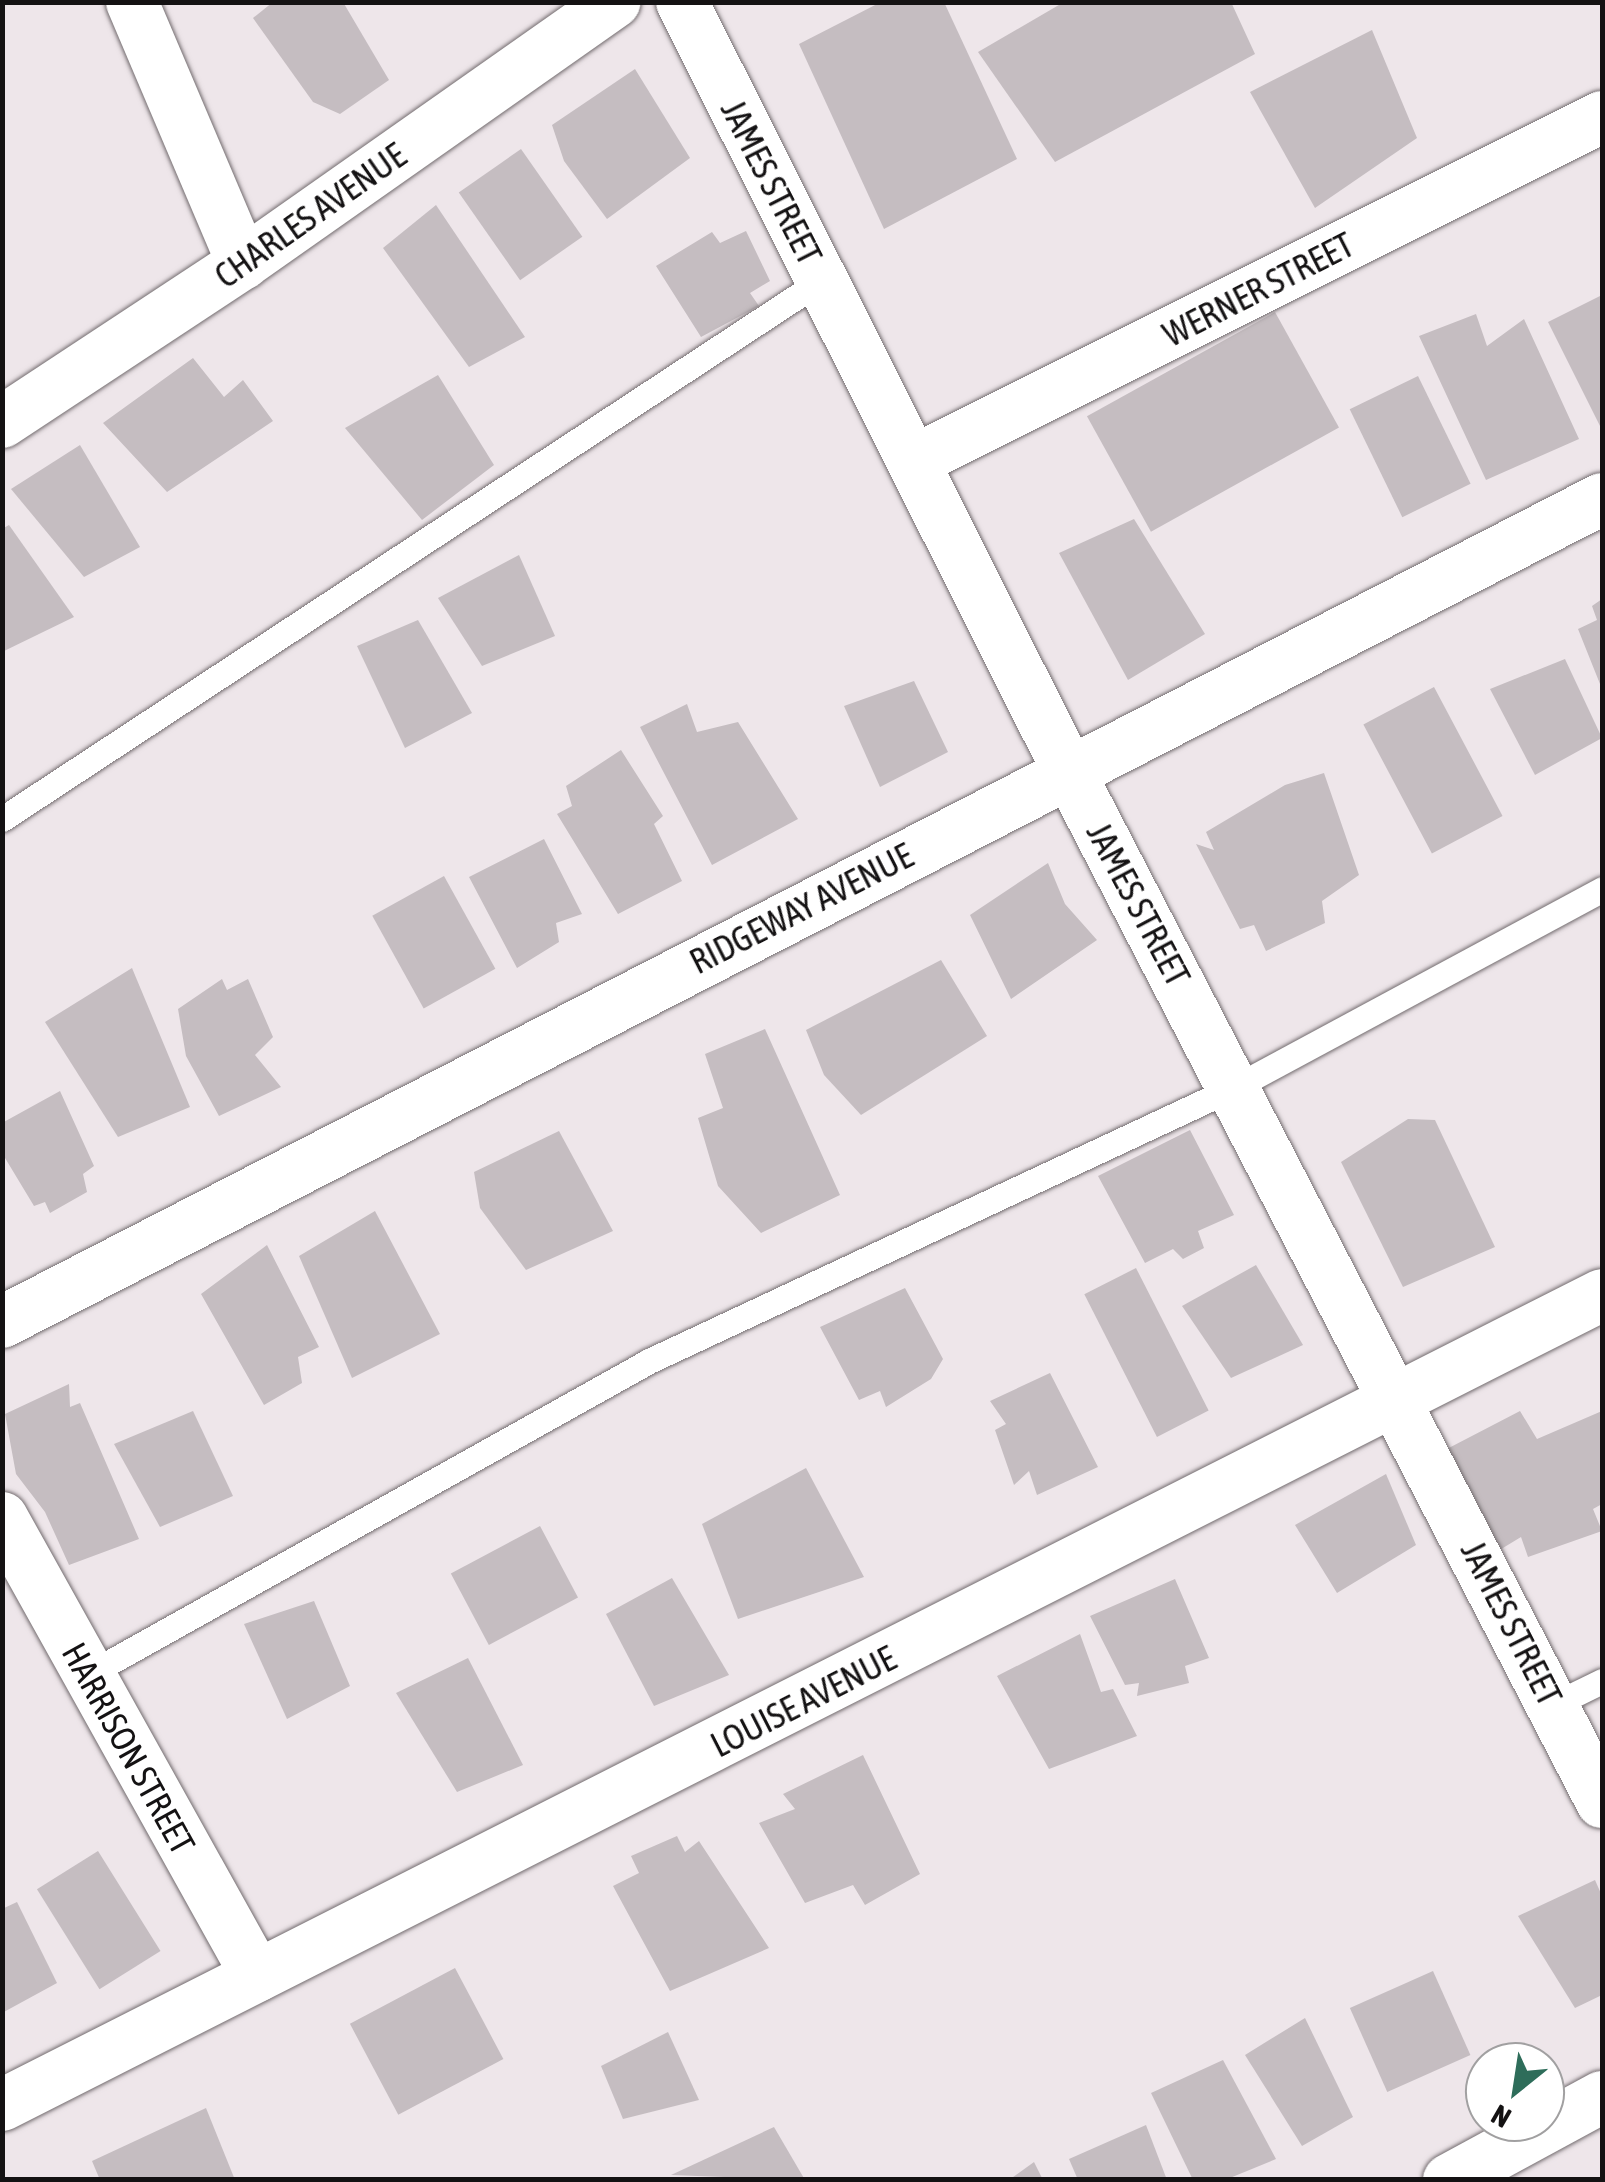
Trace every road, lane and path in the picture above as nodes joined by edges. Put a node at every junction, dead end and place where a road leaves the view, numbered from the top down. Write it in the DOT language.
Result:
graph roads {
  1 [pos="132,2"];
  2 [pos="614,2"];
  3 [pos="682,2"];
  4 [pos="1602,117"];
  5 [pos="243,263"];
  6 [pos="822,280"];
  7 [pos="2,422"];
  8 [pos="914,461"];
  9 [pos="1602,499"];
  10 [pos="1068,770"];
  11 [pos="2,819"];
  12 [pos="1602,890"];
  13 [pos="1235,1087"];
  14 [pos="1602,1296"];
  15 [pos="2,1322"];
  16 [pos="1396,1400"];
  17 [pos="2,1518"];
  18 [pos="87,1675"];
  19 [pos="1602,1681"];
  20 [pos="1555,1704"];
  21 [pos="1602,1802"];
  22 [pos="257,1976"];
  23 [pos="1602,2097"];
  24 [pos="2,2105"];
  25 [pos="1449,2180"];
  1 -- 5 [label="street"];
  2 -- 5 [label="street, CHARLES AVENUE"];
  3 -- 6 [label="street, JAMES STREET"];
  4 -- 8 [label="street, WERNER STREET"];
  5 -- 7 [label="street, CHARLES AVENUE"];
  6 -- 8 [label="street, JAMES STREET"];
  6 -- 11 [label="lane"];
  8 -- 10 [label="street, JAMES STREET"];
  9 -- 10 [label="street, RIDGEWAY AVENUE"];
  10 -- 13 [label="street, JAMES STREET"];
  10 -- 15 [label="street, RIDGEWAY AVENUE"];
  12 -- 13 [label="lane"];
  13 -- 16 [label="street, JAMES STREET"];
  13 -- 18 [label="lane"];
  14 -- 16 [label="street, LOUISE AVENUE"];
  16 -- 20 [label="street, JAMES STREET"];
  16 -- 22 [label="street, LOUISE AVENUE"];
  17 -- 18 [label="street, HARRISON STREET"];
  18 -- 22 [label="street, HARRISON STREET"];
  19 -- 20 [label="lane"];
  20 -- 21 [label="street, JAMES STREET"];
  22 -- 24 [label="street, LOUISE AVENUE"];
  23 -- 25 [label="street"];
}
